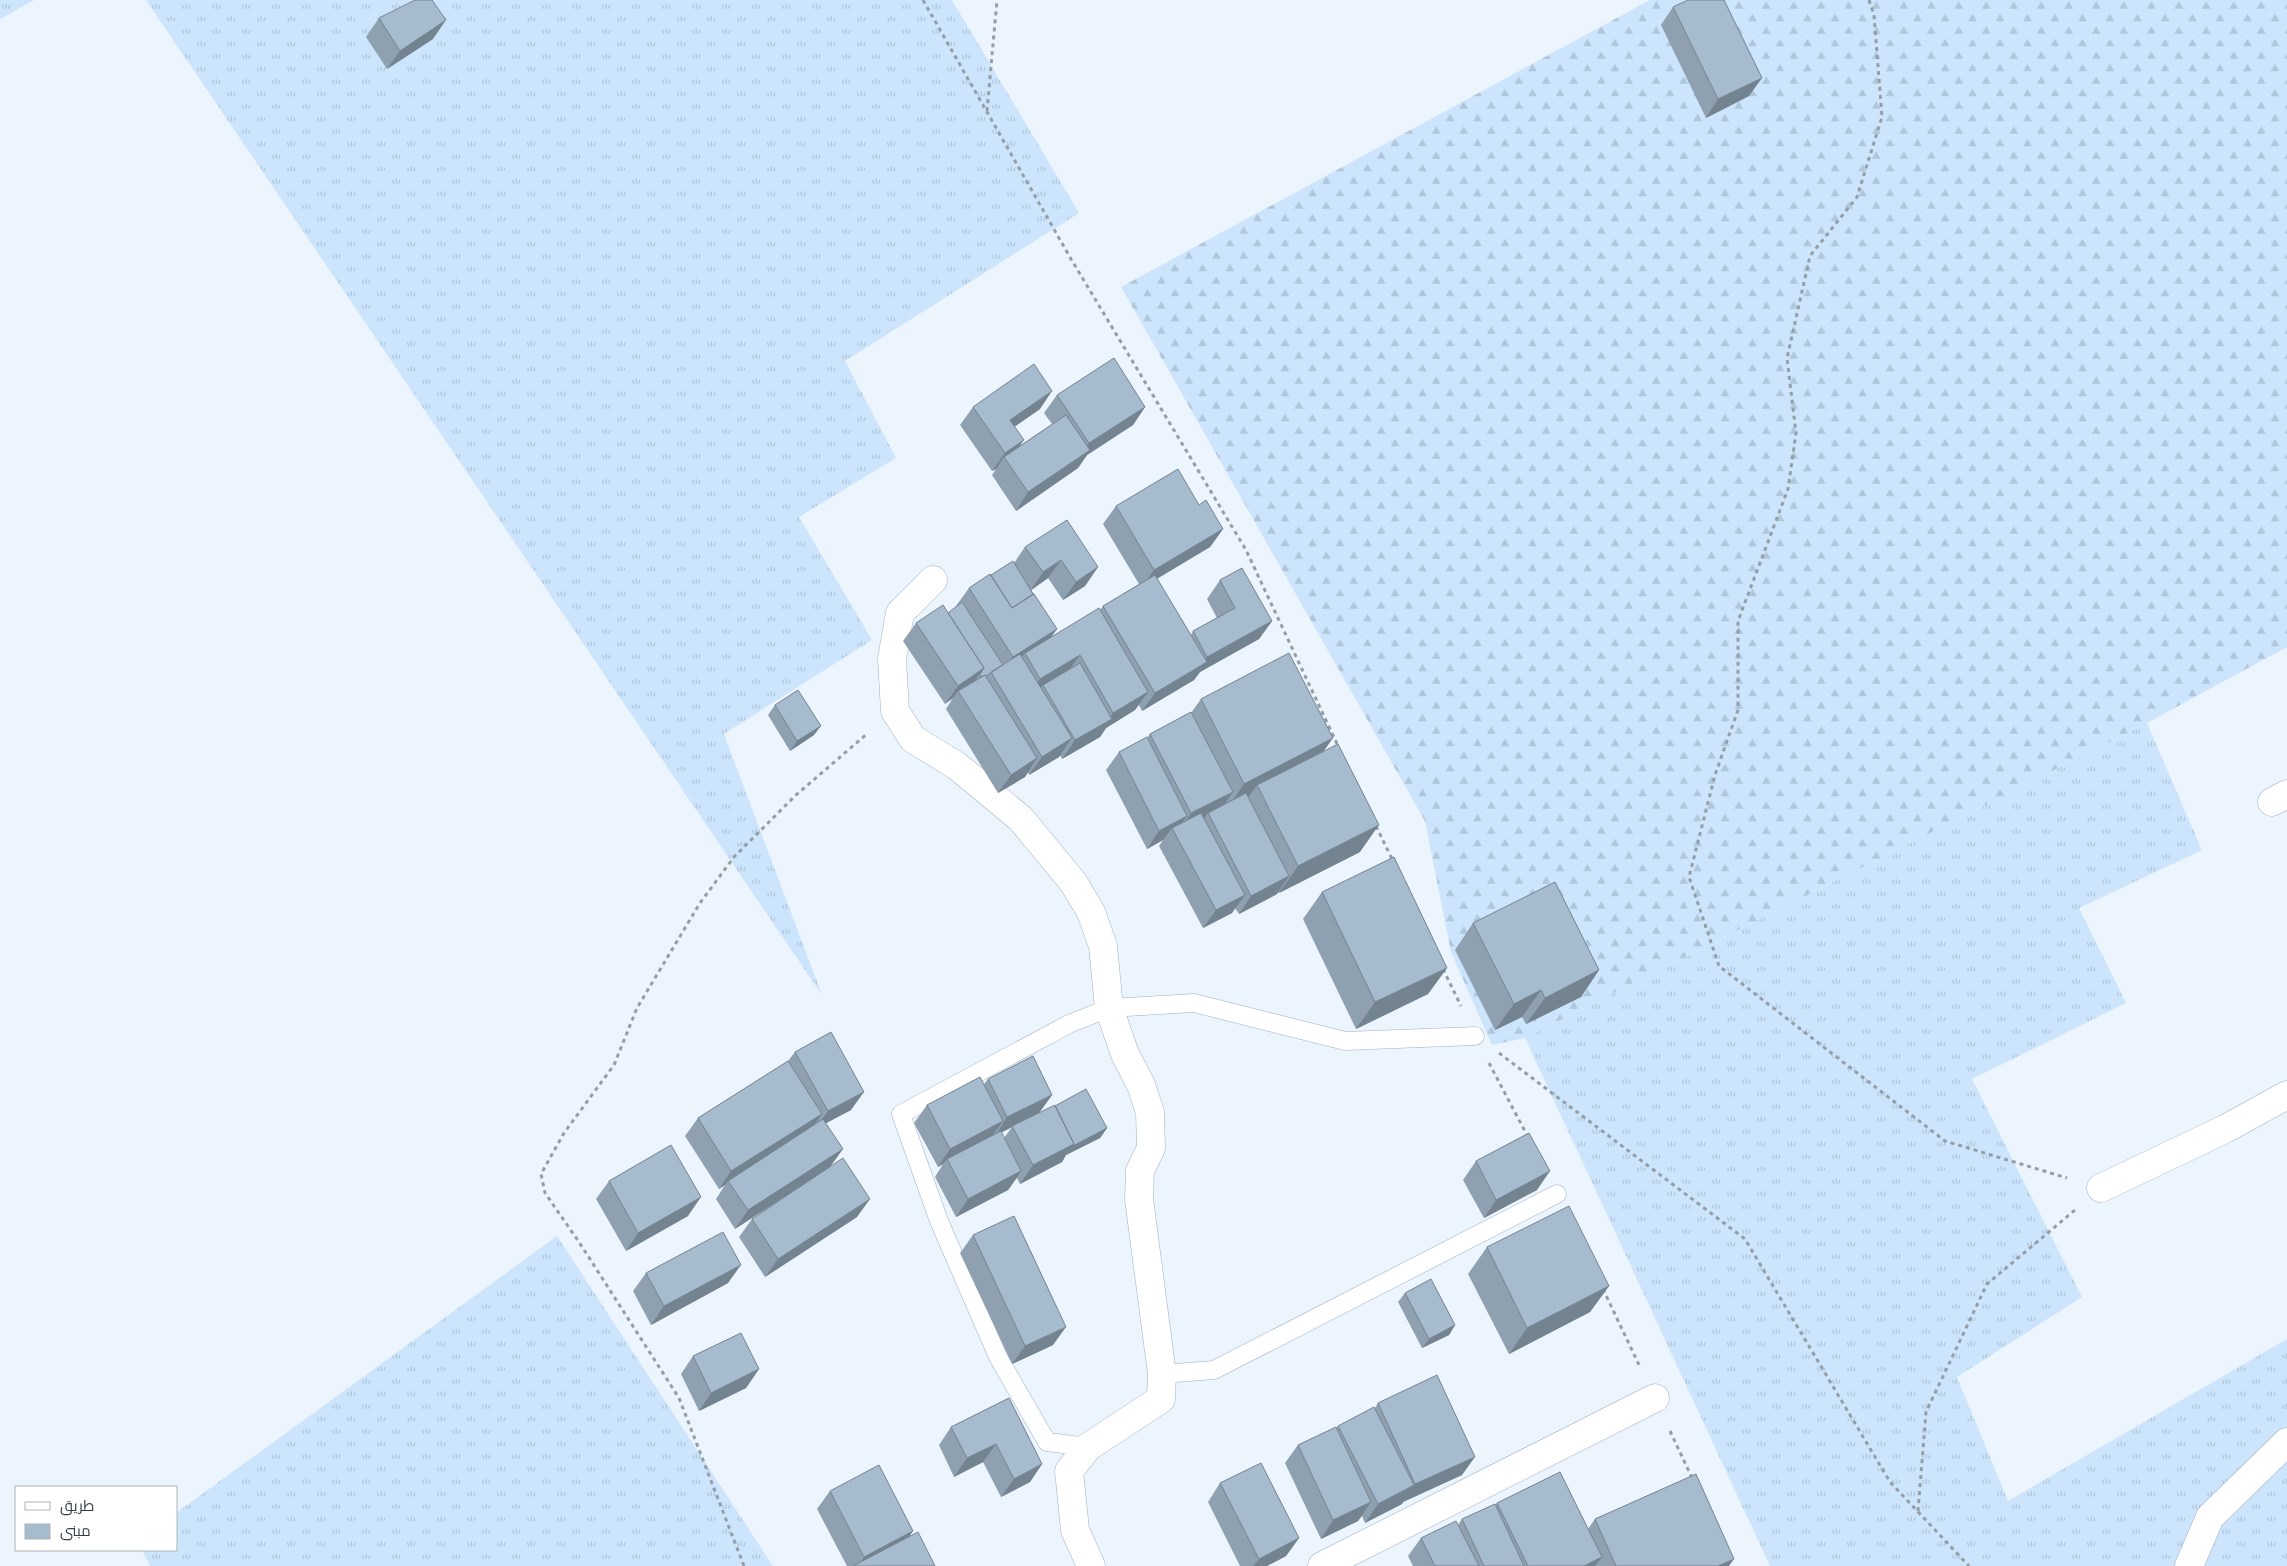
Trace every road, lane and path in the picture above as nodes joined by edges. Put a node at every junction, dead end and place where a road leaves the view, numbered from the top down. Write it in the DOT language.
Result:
graph roads {
  1 [pos="923,0"];
  2 [pos="997,0"];
  3 [pos="1868,0"];
  4 [pos="987,112"];
  5 [pos="933,580"];
  6 [pos="895,711"];
  7 [pos="1343,757"];
  8 [pos="1373,820"];
  9 [pos="1394,865"];
  10 [pos="1441,964"];
  11 [pos="1109,1008"];
  12 [pos="1475,1036"];
  13 [pos="2287,1095"];
  14 [pos="1530,1141"];
  15 [pos="2101,1188"];
  16 [pos="1557,1194"];
  17 [pos="1602,1288"];
  18 [pos="1162,1374"];
  19 [pos="1655,1398"];
  20 [pos="2287,1442"];
  21 [pos="1088,1447"];
  22 [pos="1696,1486"];
  23 [pos="1918,1512"];
  24 [pos="744,1566"];
  25 [pos="1091,1566"];
  26 [pos="1322,1566"];
  27 [pos="1969,1566"];
  28 [pos="2189,1566"];
  1 -- 4 [label="path"];
  2 -- 4 [label="path"];
  3 -- 15 [label="path"];
  4 -- 7 [label="path"];
  5 -- 6 [label="street"];
  6 -- 11 [label="street"];
  6 -- 24 [label="path"];
  8 -- 9 [label="path"];
  10 -- 12 [label="path"];
  11 -- 12 [label="lane"];
  11 -- 18 [label="street"];
  11 -- 21 [label="lane"];
  12 -- 14 [label="path"];
  12 -- 23 [label="path"];
  13 -- 15 [label="street"];
  15 -- 23 [label="path"];
  16 -- 18 [label="lane"];
  17 -- 19 [label="path"];
  18 -- 21 [label="street"];
  19 -- 22 [label="path"];
  19 -- 26 [label="street"];
  20 -- 28 [label="street"];
  21 -- 25 [label="street"];
  23 -- 27 [label="path"];
}
